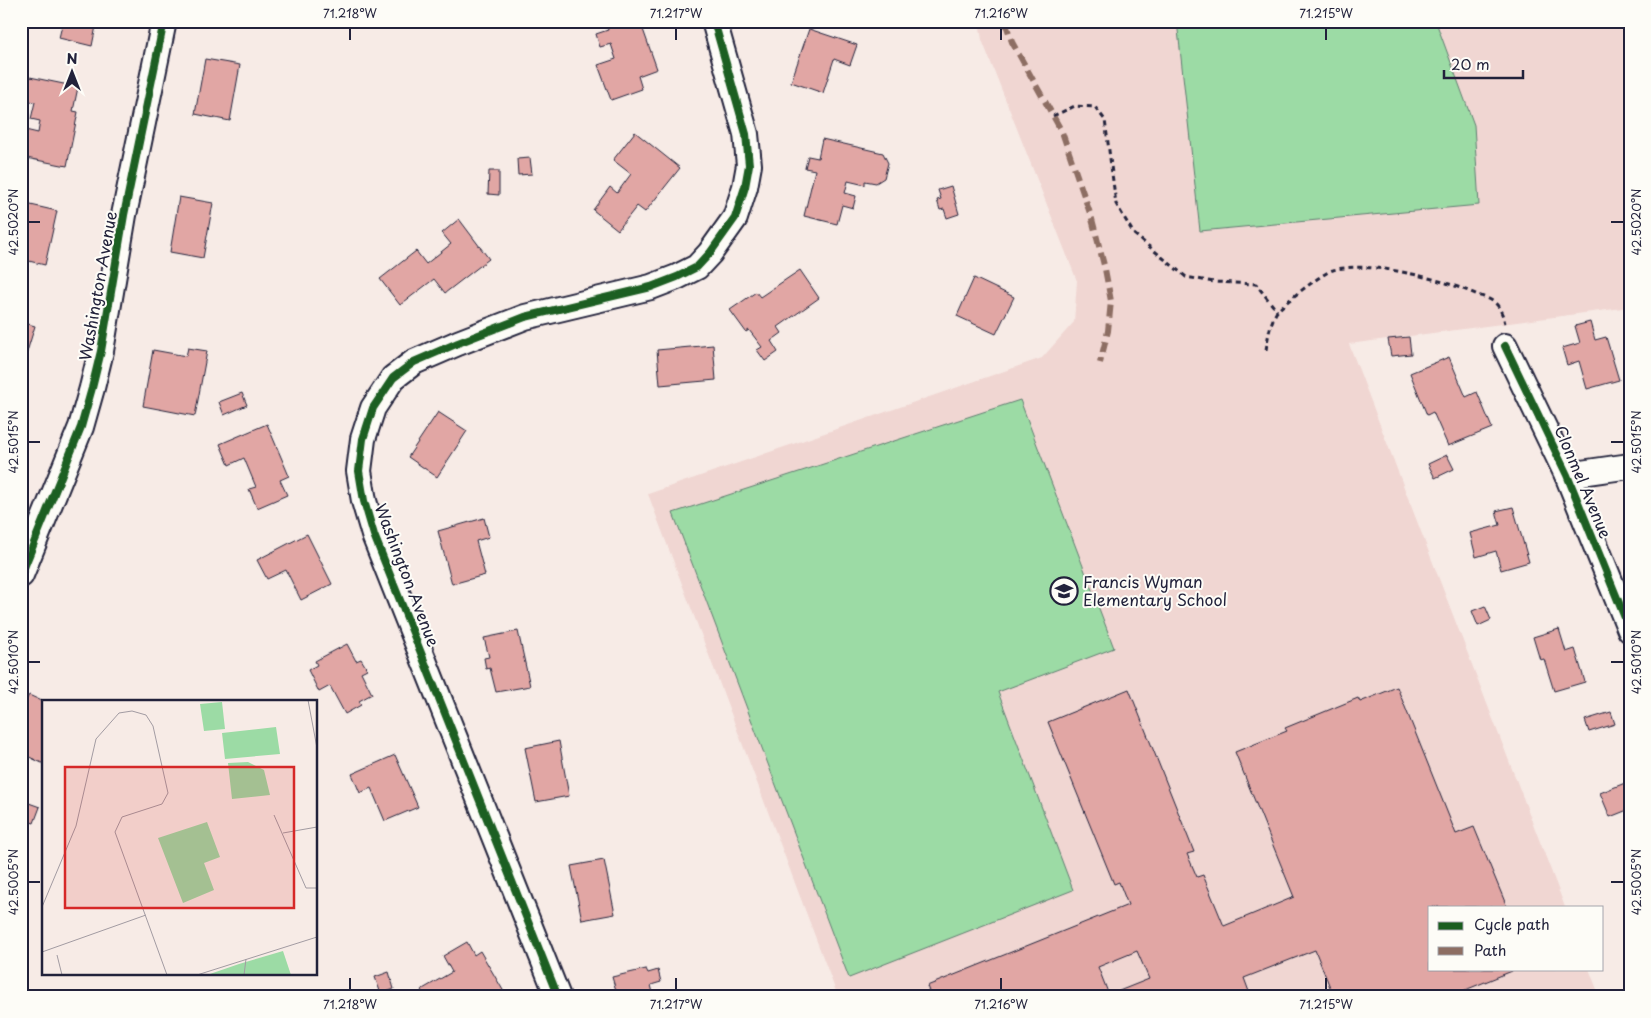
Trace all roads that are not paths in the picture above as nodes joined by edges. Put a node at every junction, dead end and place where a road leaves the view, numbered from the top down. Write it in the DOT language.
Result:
graph roads {
  1 [pos="164,21"];
  2 [pos="714,21"];
  3 [pos="1505,346"];
  4 [pos="1630,466"];
  5 [pos="1567,475"];
  6 [pos="21,575"];
  7 [pos="1630,630"];
  8 [pos="558,997"];
  1 -- 6 [label="street, Washington Avenue"];
  2 -- 8 [label="street, Washington Avenue"];
  3 -- 5 [label="street, Clonmel Avenue"];
  4 -- 5 [label="street"];
  5 -- 7 [label="street, Clonmel Avenue"];
}
